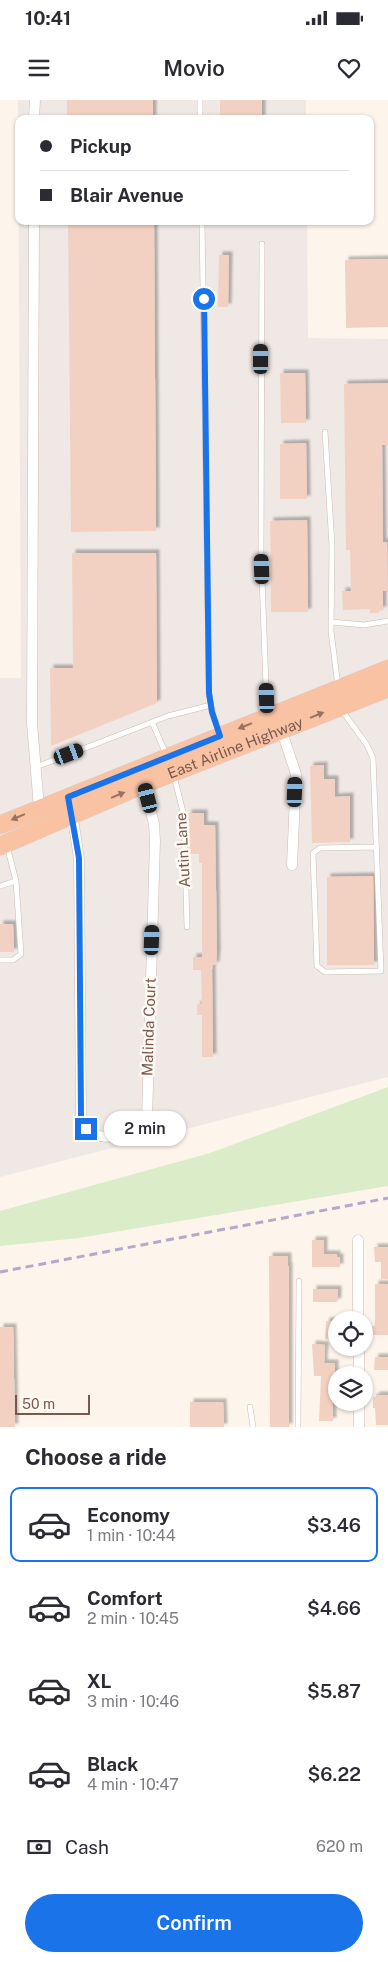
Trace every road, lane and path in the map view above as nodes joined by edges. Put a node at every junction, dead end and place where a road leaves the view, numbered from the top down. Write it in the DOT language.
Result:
graph roads {
  1 [pos="35,100"];
  2 [pos="200,100"];
  3 [pos="34,115"];
  4 [pos="200,115"];
  5 [pos="34,225"];
  6 [pos="202,225"];
  7 [pos="262,244"];
  8 [pos="325,432"];
  9 [pos="332,622"];
  10 [pos="388,622"];
  11 [pos="388,668"];
  12 [pos="338,687"];
  13 [pos="388,688"];
  14 [pos="211,705"];
  15 [pos="339,706"];
  16 [pos="268,717"];
  17 [pos="152,722"];
  18 [pos="281,730"];
  19 [pos="220,736"];
  20 [pos="170,765"];
  21 [pos="36,767"];
  22 [pos="144,784"];
  23 [pos="70,805"];
  24 [pos="39,808"];
  25 [pos="0,825"];
  26 [pos="3,844"];
  27 [pos="376,847"];
  28 [pos="292,865"];
  29 [pos="16,881"];
  30 [pos="0,886"];
  31 [pos="187,927"];
  32 [pos="0,960"];
  33 [pos="358,1240"];
  34 [pos="299,1281"];
  35 [pos="358,1311"];
  36 [pos="250,1407"];
  37 [pos="359,1411"];
  38 [pos="253,1427"];
  39 [pos="298,1427"];
  40 [pos="359,1427"];
  1 -- 3 [label="street"];
  2 -- 4 [label="lane"];
  5 -- 21 [label="street"];
  6 -- 14 [label="lane"];
  7 -- 16 [label="lane"];
  8 -- 9 [label="lane"];
  9 -- 10 [label="lane"];
  9 -- 12 [label="lane"];
  11 -- 12 [label="highway, East Airline Highway"];
  12 -- 16 [label="highway, East Airline Highway"];
  13 -- 15 [label="highway, East Airline Highway"];
  14 -- 17 [label="lane"];
  14 -- 19 [label="lane"];
  18 -- 15 [label="highway, East Airline Highway, one-way"];
  15 -- 27 [label="lane"];
  16 -- 18 [label="street"];
  16 -- 19 [label="highway, East Airline Highway, one-way"];
  17 -- 20 [label="lane, Autin Lane"];
  17 -- 21 [label="lane"];
  18 -- 20 [label="highway, East Airline Highway"];
  18 -- 28 [label="street"];
  19 -- 20 [label="highway, East Airline Highway"];
  20 -- 22 [label="highway, East Airline Highway"];
  20 -- 23 [label="highway, East Airline Highway"];
  20 -- 31 [label="lane, Autin Lane"];
  21 -- 24 [label="street"];
  23 -- 22 [label="highway, East Airline Highway, one-way"];
  22 -- 23 [label="street, Malinda Court"];
  23 -- 24 [label="highway, East Airline Highway"];
  23 -- 26 [label="highway, East Airline Highway"];
  24 -- 25 [label="highway, East Airline Highway, one-way"];
  26 -- 29 [label="lane"];
  27 -- 27 [label="lane"];
  29 -- 30 [label="lane"];
  29 -- 32 [label="lane"];
  33 -- 35 [label="street"];
  34 -- 39 [label="lane"];
  36 -- 38 [label="lane"];
  37 -- 40 [label="street"];
}
